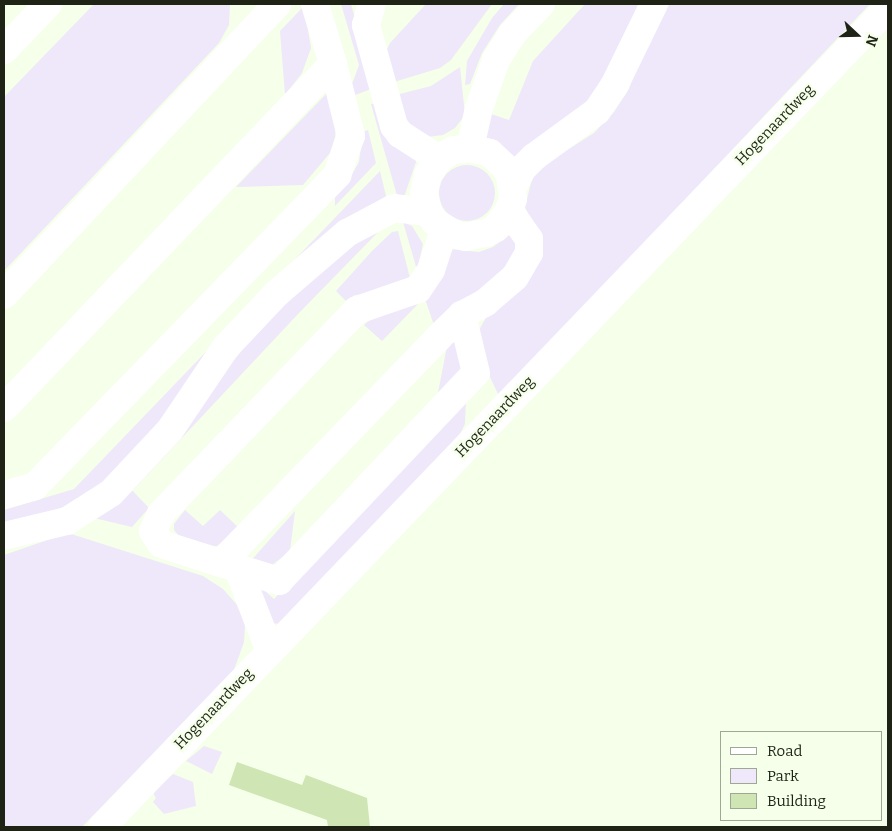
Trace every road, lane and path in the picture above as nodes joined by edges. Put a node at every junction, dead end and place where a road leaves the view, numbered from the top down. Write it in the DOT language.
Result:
graph roads {
  1 [pos="48,4"];
  2 [pos="277,4"];
  3 [pos="314,4"];
  4 [pos="372,4"];
  5 [pos="541,4"];
  6 [pos="654,4"];
  7 [pos="888,8"];
  8 [pos="4,50"];
  9 [pos="333,64"];
  10 [pos="470,148"];
  11 [pos="439,159"];
  12 [pos="511,199"];
  13 [pos="436,221"];
  14 [pos="4,295"];
  15 [pos="462,315"];
  16 [pos="476,373"];
  17 [pos="4,408"];
  18 [pos="498,414"];
  19 [pos="4,495"];
  20 [pos="4,536"];
  21 [pos="230,566"];
  22 [pos="270,651"];
  23 [pos="102,827"];
  1 -- 8 [label="main road"];
  2 -- 14 [label="main road"];
  3 -- 9 [label="main road"];
  4 -- 11 [label="main road"];
  5 -- 10 [label="main road"];
  6 -- 12 [label="main road"];
  7 -- 18 [label="main road, Hogenaardweg"];
  9 -- 17 [label="main road"];
  9 -- 19 [label="main road"];
  10 -- 11 [label="main road"];
  10 -- 12 [label="main road"];
  11 -- 13 [label="main road"];
  12 -- 13 [label="main road"];
  12 -- 15 [label="main road"];
  13 -- 20 [label="main road"];
  13 -- 21 [label="main road"];
  15 -- 16 [label="main road"];
  15 -- 21 [label="main road"];
  16 -- 18 [label="main road"];
  16 -- 21 [label="main road"];
  18 -- 22 [label="main road, Hogenaardweg"];
  21 -- 22 [label="main road"];
  22 -- 23 [label="main road, Hogenaardweg"];
}
